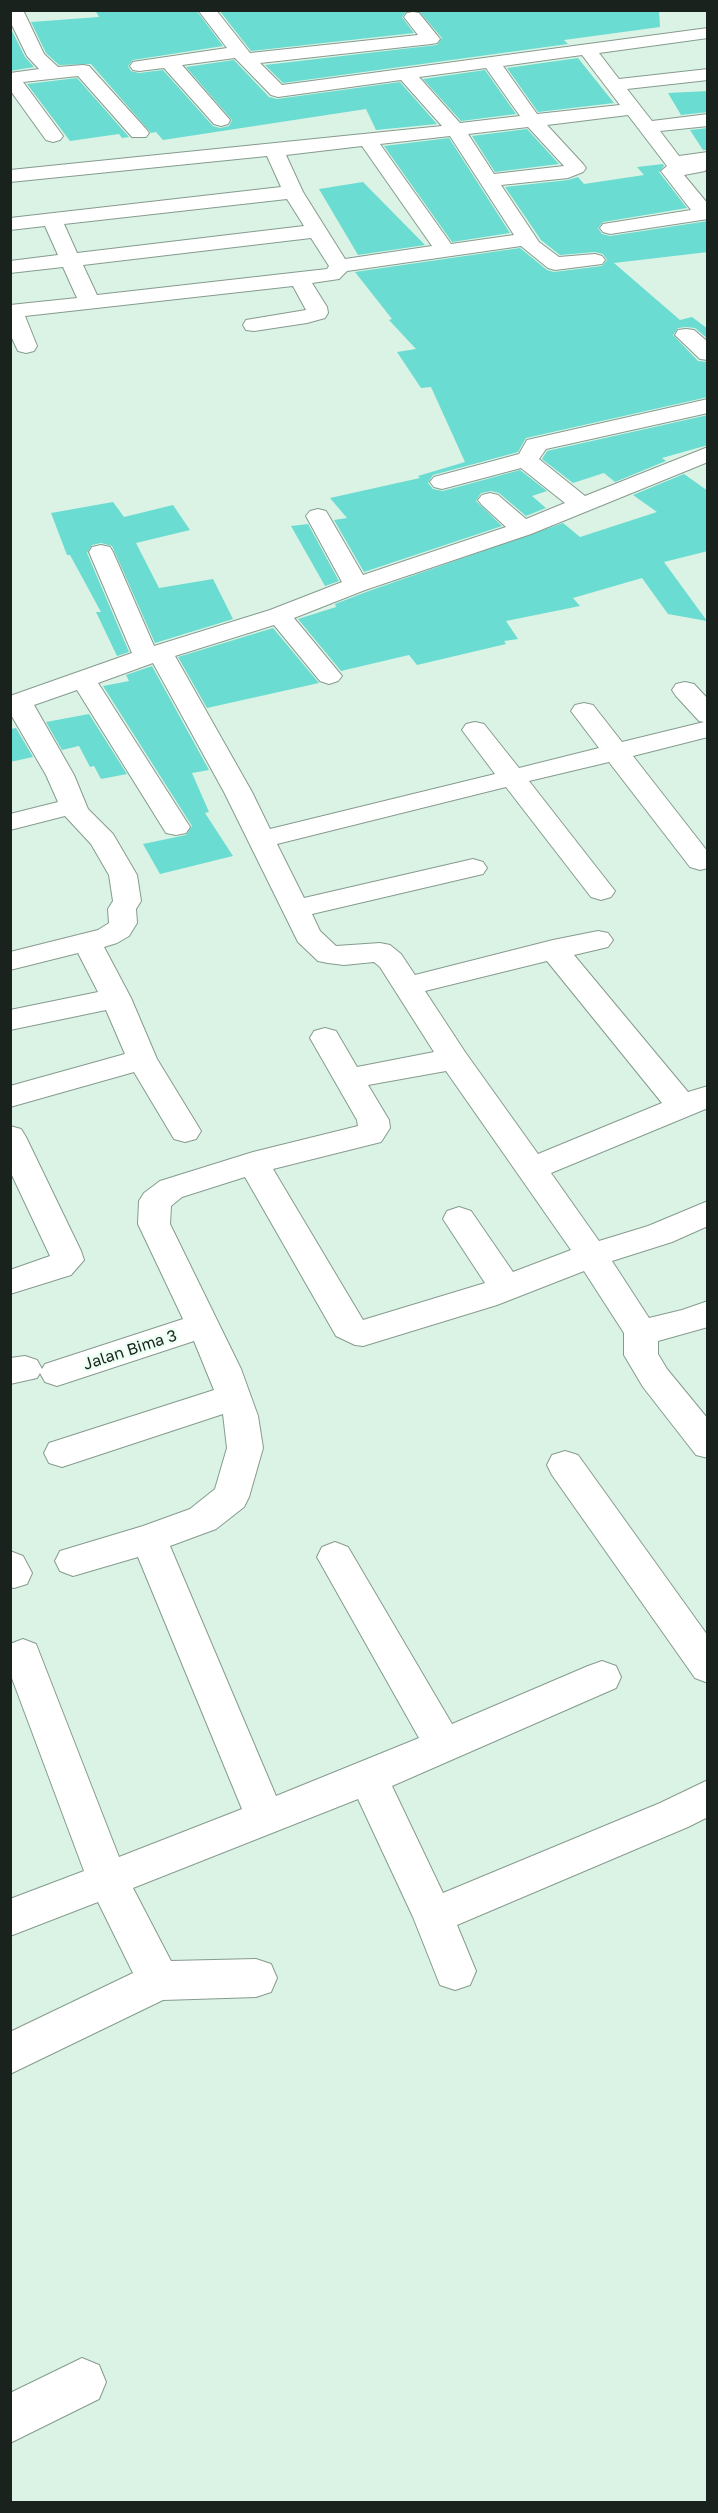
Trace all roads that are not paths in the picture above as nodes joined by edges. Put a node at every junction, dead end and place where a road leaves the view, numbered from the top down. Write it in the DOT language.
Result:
graph roads {
  1 [pos="23,10"];
  2 [pos="206,10"];
  3 [pos="14,11"];
  4 [pos="413,16"];
  5 [pos="708,33"];
  6 [pos="431,39"];
  7 [pos="586,48"];
  8 [pos="243,55"];
  9 [pos="490,61"];
  10 [pos="169,62"];
  11 [pos="139,66"];
  12 [pos="453,68"];
  13 [pos="52,73"];
  14 [pos="406,74"];
  15 [pos="708,74"];
  16 [pos="613,85"];
  17 [pos="278,91"];
  18 [pos="296,109"];
  19 [pos="633,109"];
  20 [pos="531,119"];
  21 [pos="221,120"];
  22 [pos="708,120"];
  23 [pos="646,128"];
  24 [pos="455,129"];
  25 [pos="139,133"];
  26 [pos="53,136"];
  27 [pos="367,140"];
  28 [pos="282,148"];
  29 [pos="708,158"];
  30 [pos="708,166"];
  31 [pos="14,170"];
  32 [pos="489,180"];
  33 [pos="293,192"];
  34 [pos="706,213"];
  35 [pos="52,220"];
  36 [pos="10,224"];
  37 [pos="610,228"];
  38 [pos="316,231"];
  39 [pos="526,239"];
  40 [pos="446,251"];
  41 [pos="595,260"];
  42 [pos="71,261"];
  43 [pos="339,266"];
  44 [pos="10,267"];
  45 [pos="299,279"];
  46 [pos="94,302"];
  47 [pos="11,311"];
  48 [pos="254,325"];
  49 [pos="686,335"];
  50 [pos="26,346"];
  51 [pos="708,354"];
  52 [pos="708,406"];
  53 [pos="708,454"];
  54 [pos="527,459"];
  55 [pos="442,482"];
  56 [pos="490,500"];
  57 [pos="582,505"];
  58 [pos="318,516"];
  59 [pos="523,529"];
  60 [pos="101,552"];
  61 [pos="356,585"];
  62 [pos="279,615"];
  63 [pos="153,655"];
  64 [pos="329,676"];
  65 [pos="83,679"];
  66 [pos="685,690"];
  67 [pos="15,704"];
  68 [pos="584,711"];
  69 [pos="708,715"];
  70 [pos="708,729"];
  71 [pos="474,730"];
  72 [pos="617,752"];
  73 [pos="510,778"];
  74 [pos="74,806"];
  75 [pos="10,822"];
  76 [pos="176,827"];
  77 [pos="261,840"];
  78 [pos="700,861"];
  79 [pos="472,868"];
  80 [pos="601,891"];
  81 [pos="294,909"];
  82 [pos="87,940"];
  83 [pos="598,940"];
  84 [pos="553,949"];
  85 [pos="10,961"];
  86 [pos="407,986"];
  87 [pos="116,998"];
  88 [pos="10,1020"];
  89 [pos="325,1038"];
  90 [pos="142,1059"];
  91 [pos="454,1059"];
  92 [pos="348,1079"];
  93 [pos="10,1097"];
  94 [pos="695,1102"];
  95 [pos="185,1131"];
  96 [pos="10,1137"];
  97 [pos="253,1163"];
  98 [pos="532,1169"];
  99 [pos="708,1212"];
  100 [pos="459,1219"];
  101 [pos="590,1256"];
  102 [pos="10,1282"];
  103 [pos="506,1288"];
  104 [pos="708,1313"];
  105 [pos="202,1326"];
  106 [pos="641,1332"];
  107 [pos="31,1371"];
  108 [pos="234,1397"];
  109 [pos="708,1445"];
  110 [pos="62,1453"];
  111 [pos="565,1465"];
  112 [pos="149,1539"];
  113 [pos="335,1557"];
  114 [pos="73,1561"];
  115 [pos="23,1655"];
  116 [pos="708,1667"];
  117 [pos="602,1677"];
  118 [pos="444,1746"];
  119 [pos="368,1778"];
  120 [pos="708,1797"];
  121 [pos="265,1817"];
  122 [pos="107,1879"];
  123 [pos="433,1916"];
  124 [pos="10,1918"];
  125 [pos="455,1971"];
  126 [pos="256,1978"];
  127 [pos="159,1981"];
  128 [pos="10,2054"];
  129 [pos="82,2382"];
  130 [pos="10,2419"];
  1 -- 3 [label="street"];
  2 -- 8 [label="street"];
  3 -- 13 [label="street"];
  4 -- 6 [label="street"];
  5 -- 7 [label="street"];
  6 -- 8 [label="street"];
  6 -- 12 [label="street"];
  7 -- 9 [label="street"];
  7 -- 16 [label="street"];
  8 -- 10 [label="street"];
  8 -- 17 [label="street"];
  9 -- 12 [label="street"];
  9 -- 20 [label="street"];
  10 -- 11 [label="street"];
  10 -- 21 [label="street"];
  12 -- 14 [label="street"];
  13 -- 25 [label="street"];
  13 -- 26 [label="street"];
  14 -- 17 [label="street"];
  14 -- 24 [label="street"];
  15 -- 16 [label="street"];
  16 -- 19 [label="street"];
  17 -- 18 [label="street"];
  19 -- 20 [label="street"];
  19 -- 23 [label="street"];
  20 -- 24 [label="street"];
  20 -- 32 [label="street"];
  22 -- 23 [label="street"];
  23 -- 29 [label="street"];
  24 -- 27 [label="street"];
  24 -- 32 [label="street"];
  27 -- 28 [label="street"];
  27 -- 40 [label="street"];
  28 -- 31 [label="street"];
  28 -- 33 [label="street"];
  30 -- 34 [label="street"];
  32 -- 39 [label="street"];
  33 -- 35 [label="street"];
  33 -- 38 [label="street"];
  34 -- 37 [label="street"];
  35 -- 36 [label="street"];
  35 -- 42 [label="street"];
  38 -- 42 [label="street"];
  38 -- 43 [label="street"];
  39 -- 40 [label="street"];
  39 -- 41 [label="street"];
  40 -- 43 [label="street"];
  42 -- 44 [label="street"];
  42 -- 46 [label="street"];
  43 -- 45 [label="street"];
  45 -- 46 [label="street"];
  45 -- 48 [label="street"];
  46 -- 47 [label="street"];
  47 -- 50 [label="street"];
  49 -- 51 [label="street"];
  52 -- 54 [label="street"];
  53 -- 57 [label="street"];
  54 -- 55 [label="street"];
  54 -- 57 [label="street"];
  56 -- 59 [label="street"];
  57 -- 59 [label="street"];
  58 -- 61 [label="street"];
  59 -- 61 [label="street"];
  60 -- 63 [label="street"];
  61 -- 62 [label="street"];
  62 -- 63 [label="street"];
  62 -- 64 [label="street"];
  63 -- 65 [label="street"];
  63 -- 77 [label="street"];
  65 -- 67 [label="street"];
  65 -- 76 [label="street"];
  66 -- 69 [label="street"];
  67 -- 74 [label="street"];
  68 -- 72 [label="street"];
  70 -- 72 [label="street"];
  71 -- 73 [label="street"];
  72 -- 73 [label="street"];
  72 -- 78 [label="street"];
  73 -- 77 [label="street"];
  73 -- 80 [label="street"];
  74 -- 75 [label="street"];
  74 -- 82 [label="street"];
  77 -- 81 [label="street"];
  79 -- 81 [label="street"];
  81 -- 86 [label="street"];
  82 -- 85 [label="street"];
  82 -- 87 [label="street"];
  83 -- 84 [label="street"];
  84 -- 86 [label="street"];
  84 -- 94 [label="street"];
  86 -- 91 [label="street"];
  87 -- 88 [label="street"];
  87 -- 90 [label="street"];
  89 -- 92 [label="street"];
  90 -- 93 [label="street"];
  90 -- 95 [label="street"];
  91 -- 92 [label="street"];
  91 -- 98 [label="street"];
  92 -- 97 [label="street"];
  94 -- 98 [label="street"];
  96 -- 102 [label="street"];
  97 -- 103 [label="street"];
  97 -- 105 [label="street"];
  98 -- 101 [label="street"];
  99 -- 101 [label="street"];
  100 -- 103 [label="street"];
  101 -- 103 [label="street"];
  101 -- 106 [label="street"];
  104 -- 106 [label="street"];
  105 -- 107 [label="street, Jalan Bima 3"];
  105 -- 108 [label="street"];
  106 -- 109 [label="street"];
  108 -- 110 [label="street"];
  108 -- 112 [label="street"];
  111 -- 116 [label="street"];
  112 -- 114 [label="street"];
  112 -- 121 [label="street"];
  113 -- 118 [label="street"];
  115 -- 122 [label="street"];
  117 -- 118 [label="street"];
  118 -- 119 [label="street"];
  119 -- 121 [label="street"];
  119 -- 123 [label="street"];
  120 -- 123 [label="street"];
  121 -- 122 [label="street"];
  122 -- 124 [label="street"];
  122 -- 127 [label="street"];
  123 -- 125 [label="street"];
  126 -- 127 [label="street"];
  127 -- 128 [label="street"];
  129 -- 130 [label="street"];
}
